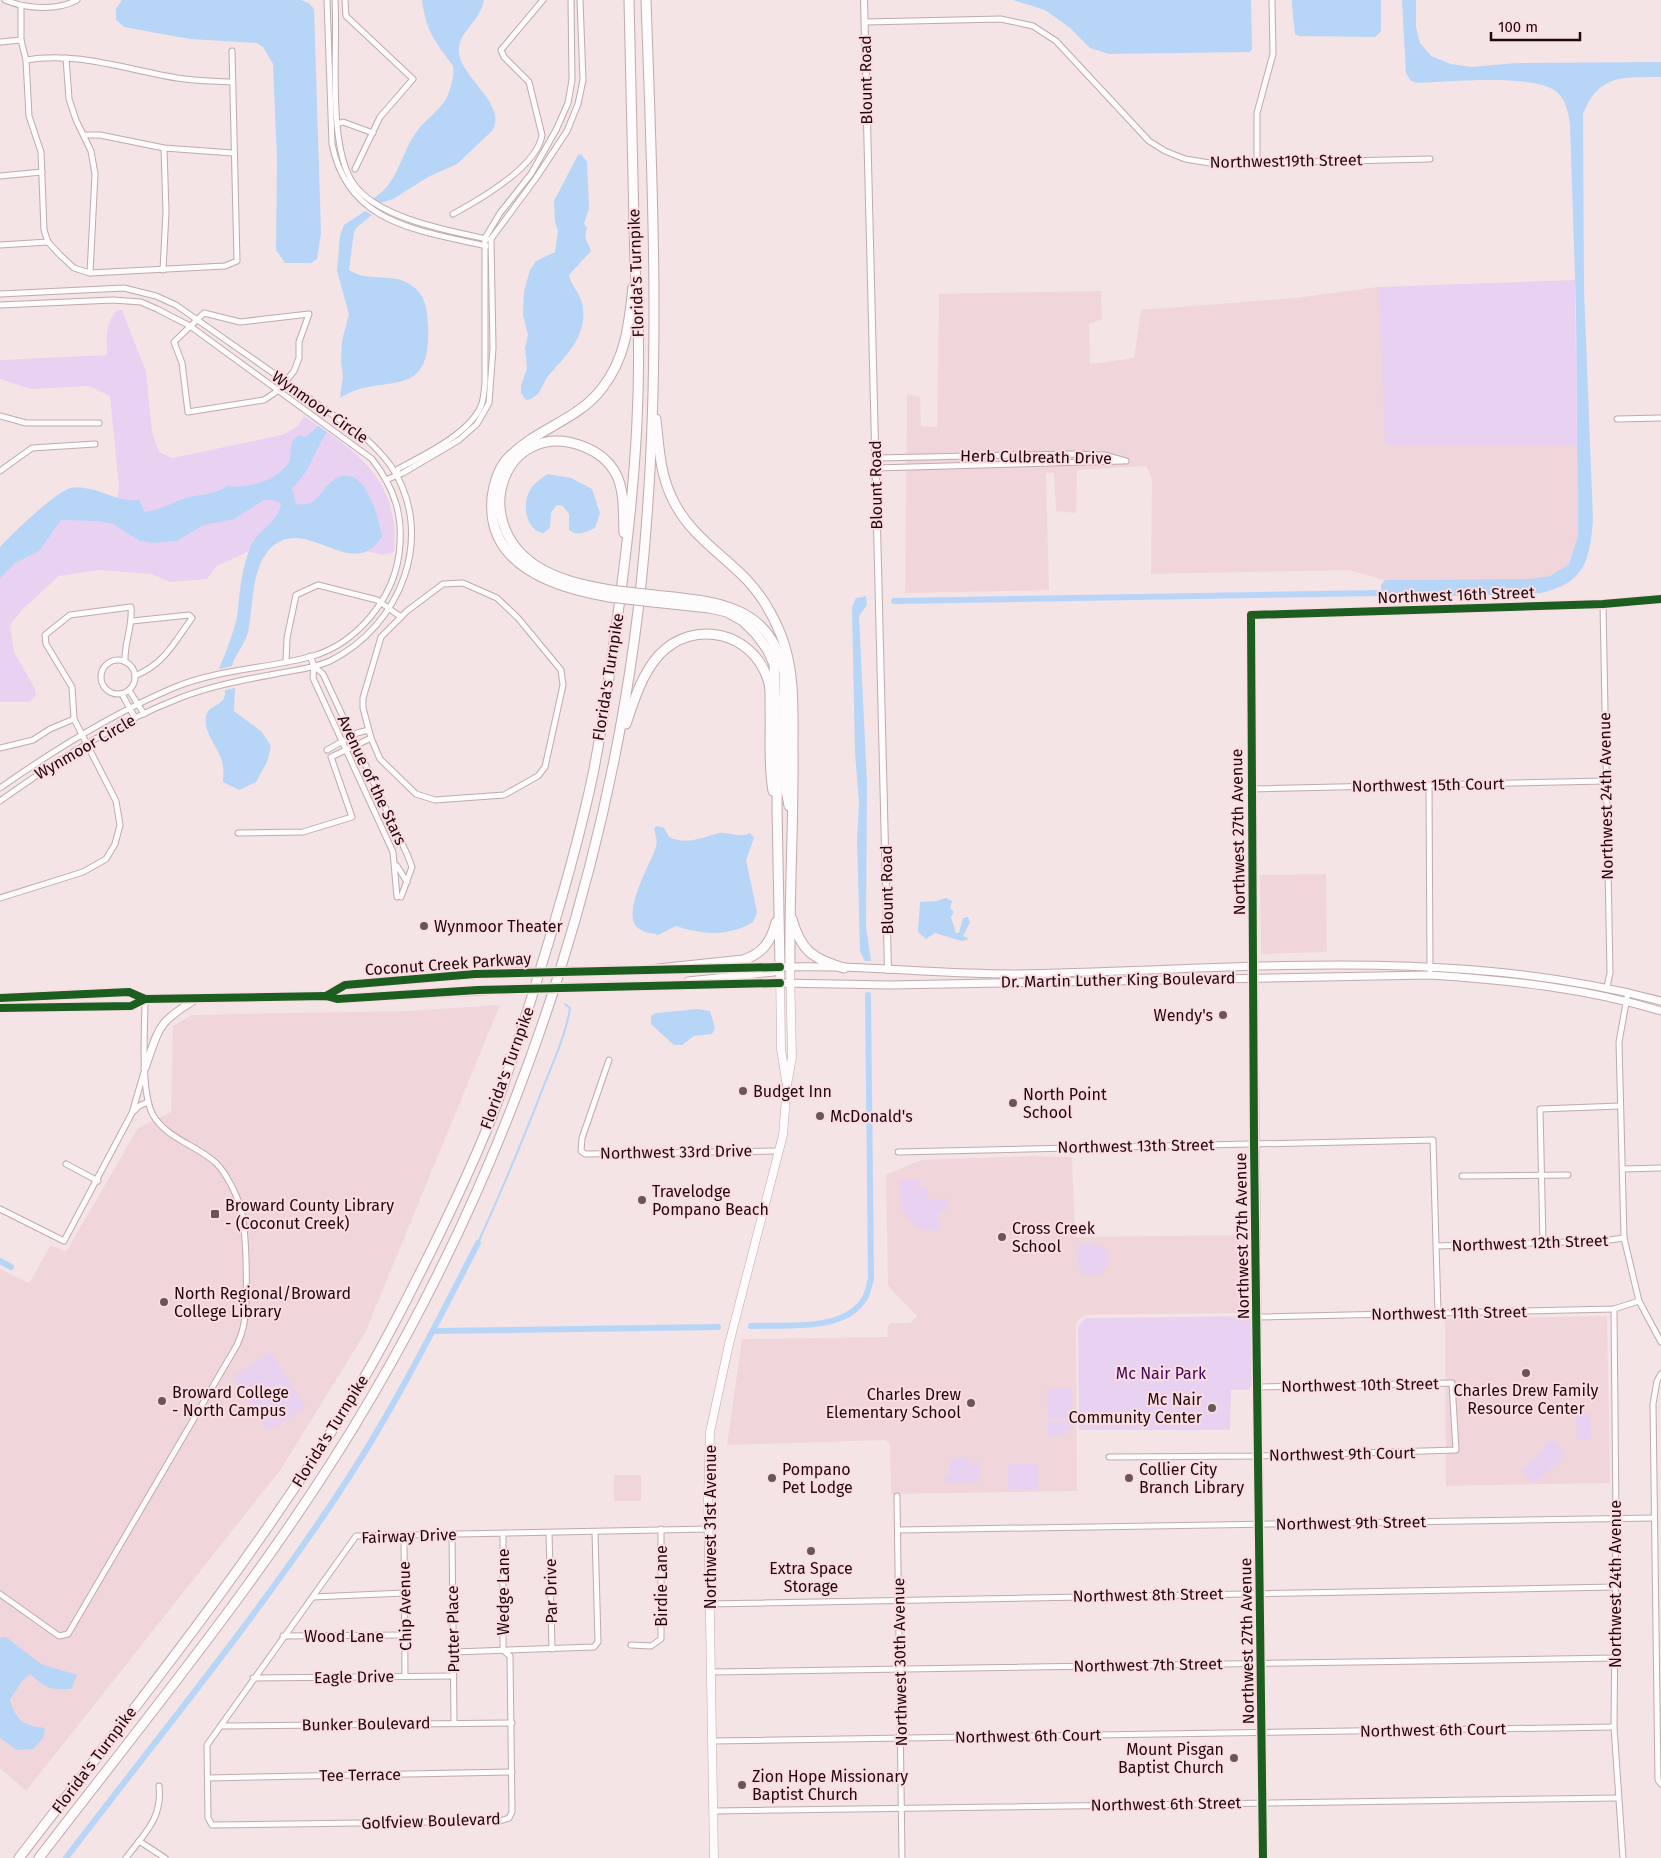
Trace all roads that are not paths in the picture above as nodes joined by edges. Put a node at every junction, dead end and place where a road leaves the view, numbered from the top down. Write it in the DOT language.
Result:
graph roads {
  1 [pos="5,0"];
  2 [pos="77,0"];
  3 [pos="335,0"];
  4 [pos="345,0"];
  5 [pos="543,0"];
  6 [pos="571,0"];
  7 [pos="580,0"];
  8 [pos="629,0"];
  9 [pos="646,0"];
  10 [pos="864,0"];
  11 [pos="1272,0"];
  12 [pos="327,1"];
  13 [pos="21,6"];
  14 [pos="865,22"];
  15 [pos="21,40"];
  16 [pos="0,42"];
  17 [pos="232,51"];
  18 [pos="66,58"];
  19 [pos="26,60"];
  20 [pos="231,82"];
  21 [pos="338,124"];
  22 [pos="331,126"];
  23 [pos="373,133"];
  24 [pos="85,135"];
  25 [pos="164,148"];
  26 [pos="233,153"];
  27 [pos="1430,159"];
  28 [pos="1257,163"];
  29 [pos="522,165"];
  30 [pos="355,169"];
  31 [pos="42,172"];
  32 [pos="531,174"];
  33 [pos="0,176"];
  34 [pos="536,178"];
  35 [pos="453,214"];
  36 [pos="488,239"];
  37 [pos="48,242"];
  38 [pos="0,245"];
  39 [pos="484,246"];
  40 [pos="491,248"];
  41 [pos="635,266"];
  42 [pos="163,270"];
  43 [pos="90,273"];
  44 [pos="0,294"];
  45 [pos="0,305"];
  46 [pos="196,320"];
  47 [pos="190,326"];
  48 [pos="285,382"];
  49 [pos="653,386"];
  50 [pos="279,390"];
  51 [pos="0,416"];
  52 [pos="1661,418"];
  53 [pos="1618,419"];
  54 [pos="99,423"];
  55 [pos="95,444"];
  56 [pos="876,458"];
  57 [pos="876,468"];
  58 [pos="0,471"];
  59 [pos="396,475"];
  60 [pos="388,480"];
  61 [pos="625,558"];
  62 [pos="609,593"];
  63 [pos="654,599"];
  64 [pos="1661,599"];
  65 [pos="381,603"];
  66 [pos="1603,604"];
  67 [pos="389,609"];
  68 [pos="1251,615"];
  69 [pos="401,617"];
  70 [pos="132,621"];
  71 [pos="396,622"];
  72 [pos="310,656"];
  73 [pos="124,662"];
  74 [pos="286,662"];
  75 [pos="314,666"];
  76 [pos="135,676"];
  77 [pos="129,690"];
  78 [pos="122,694"];
  79 [pos="138,705"];
  80 [pos="130,710"];
  81 [pos="144,714"];
  82 [pos="135,718"];
  83 [pos="74,719"];
  84 [pos="369,730"];
  85 [pos="83,735"];
  86 [pos="352,736"];
  87 [pos="371,738"];
  88 [pos="342,741"];
  89 [pos="88,744"];
  90 [pos="356,745"];
  91 [pos="619,745"];
  92 [pos="0,748"];
  93 [pos="345,749"];
  94 [pos="327,750"];
  95 [pos="1606,781"];
  96 [pos="1429,785"];
  97 [pos="0,788"];
  98 [pos="1251,789"];
  99 [pos="0,801"];
  100 [pos="776,807"];
  101 [pos="792,818"];
  102 [pos="392,821"];
  103 [pos="380,824"];
  104 [pos="238,833"];
  105 [pos="405,849"];
  106 [pos="394,852"];
  107 [pos="396,863"];
  108 [pos="407,882"];
  109 [pos="0,898"];
  110 [pos="790,909"];
  111 [pos="778,915"];
  112 [pos="1254,966"];
  113 [pos="1430,966"];
  114 [pos="785,967"];
  115 [pos="844,968"];
  116 [pos="658,969"];
  117 [pos="888,970"];
  118 [pos="575,971"];
  119 [pos="1104,971"];
  120 [pos="1070,972"];
  121 [pos="1429,975"];
  122 [pos="1254,977"];
  123 [pos="1028,982"];
  124 [pos="1067,982"];
  125 [pos="780,983"];
  126 [pos="791,984"];
  127 [pos="676,985"];
  128 [pos="572,987"];
  129 [pos="1607,987"];
  130 [pos="1552,988"];
  131 [pos="1628,992"];
  132 [pos="326,996"];
  133 [pos="0,998"];
  134 [pos="12,998"];
  135 [pos="196,998"];
  136 [pos="145,999"];
  137 [pos="1626,1001"];
  138 [pos="1661,1001"];
  139 [pos="0,1003"];
  140 [pos="0,1008"];
  141 [pos="1661,1011"];
  142 [pos="610,1060"];
  143 [pos="145,1068"];
  144 [pos="787,1085"];
  145 [pos="148,1102"];
  146 [pos="1620,1106"];
  147 [pos="132,1113"];
  148 [pos="1254,1144"];
  149 [pos="777,1151"];
  150 [pos="898,1152"];
  151 [pos="66,1164"];
  152 [pos="1661,1168"];
  153 [pos="1623,1169"];
  154 [pos="1568,1175"];
  155 [pos="1462,1176"];
  156 [pos="1541,1176"];
  157 [pos="98,1181"];
  158 [pos="0,1209"];
  159 [pos="1624,1238"];
  160 [pos="1543,1243"];
  161 [pos="1437,1246"];
  162 [pos="1639,1301"];
  163 [pos="1614,1309"];
  164 [pos="1438,1314"];
  165 [pos="1256,1317"];
  166 [pos="1661,1342"];
  167 [pos="1661,1374"];
  168 [pos="1258,1387"];
  169 [pos="1454,1422"];
  170 [pos="1259,1456"];
  171 [pos="1109,1457"];
  172 [pos="897,1496"];
  173 [pos="1654,1518"];
  174 [pos="1616,1519"];
  175 [pos="1260,1524"];
  176 [pos="661,1529"];
  177 [pos="709,1529"];
  178 [pos="898,1530"];
  179 [pos="595,1532"];
  180 [pos="549,1533"];
  181 [pos="452,1534"];
  182 [pos="503,1534"];
  183 [pos="404,1535"];
  184 [pos="1615,1587"];
  185 [pos="404,1593"];
  186 [pos="1260,1593"];
  187 [pos="0,1594"];
  188 [pos="312,1596"];
  189 [pos="899,1600"];
  190 [pos="710,1604"];
  191 [pos="405,1635"];
  192 [pos="284,1636"];
  193 [pos="631,1645"];
  194 [pos="552,1649"];
  195 [pos="502,1650"];
  196 [pos="454,1652"];
  197 [pos="1615,1658"];
  198 [pos="1261,1663"];
  199 [pos="900,1669"];
  200 [pos="711,1672"];
  201 [pos="405,1676"];
  202 [pos="454,1676"];
  203 [pos="253,1678"];
  204 [pos="512,1723"];
  205 [pos="454,1724"];
  206 [pos="221,1726"];
  207 [pos="1614,1727"];
  208 [pos="1262,1732"];
  209 [pos="900,1738"];
  210 [pos="712,1741"];
  211 [pos="512,1772"];
  212 [pos="208,1778"];
  213 [pos="1661,1784"];
  214 [pos="159,1786"];
  215 [pos="1618,1798"];
  216 [pos="1263,1802"];
  217 [pos="901,1808"];
  218 [pos="714,1811"];
  219 [pos="212,1825"];
  220 [pos="139,1841"];
  221 [pos="19,1858"];
  222 [pos="40,1858"];
  223 [pos="126,1858"];
  224 [pos="165,1858"];
  225 [pos="714,1858"];
  226 [pos="902,1858"];
  227 [pos="1264,1858"];
  228 [pos="1623,1858"];
  1 -- 13 [label="street"];
  2 -- 13 [label="street"];
  3 -- 4 [label="street"];
  3 -- 12 [label="street"];
  3 -- 21 [label="street"];
  4 -- 23 [label="street"];
  5 -- 29 [label="street"];
  6 -- 32 [label="street"];
  7 -- 34 [label="street"];
  8 -- 41 [label="highway, Florida's Turnpike"];
  9 -- 49 [label="highway, Florida's Turnpike"];
  10 -- 14 [label="street, Blount Road"];
  11 -- 28 [label="street"];
  12 -- 22 [label="street"];
  13 -- 15 [label="street"];
  14 -- 28 [label="street, Northwest19th Street"];
  14 -- 56 [label="street, Blount Road"];
  15 -- 16 [label="street"];
  15 -- 19 [label="street"];
  17 -- 20 [label="street"];
  18 -- 19 [label="street"];
  18 -- 20 [label="street"];
  18 -- 24 [label="street"];
  19 -- 31 [label="street"];
  20 -- 26 [label="street"];
  21 -- 22 [label="street"];
  21 -- 23 [label="street"];
  21 -- 36 [label="street"];
  22 -- 39 [label="street"];
  23 -- 30 [label="street"];
  24 -- 25 [label="street"];
  24 -- 43 [label="street"];
  25 -- 26 [label="street"];
  25 -- 42 [label="street"];
  26 -- 42 [label="street"];
  27 -- 28 [label="street, Northwest19th Street"];
  29 -- 32 [label="street"];
  29 -- 35 [label="street"];
  31 -- 33 [label="street"];
  31 -- 37 [label="street"];
  32 -- 34 [label="street"];
  32 -- 36 [label="street"];
  34 -- 36 [label="street"];
  36 -- 39 [label="street"];
  36 -- 40 [label="street"];
  37 -- 38 [label="street"];
  37 -- 43 [label="street"];
  39 -- 40 [label="street"];
  39 -- 59 [label="street"];
  40 -- 59 [label="street"];
  41 -- 61 [label="highway, Florida's Turnpike"];
  41 -- 62 [label="highway"];
  42 -- 43 [label="street"];
  44 -- 46 [label="street, Wynmoor Circle"];
  45 -- 47 [label="street, Wynmoor Circle"];
  46 -- 47 [label="street"];
  46 -- 48 [label="street, Wynmoor Circle"];
  46 -- 48 [label="street"];
  47 -- 50 [label="street, Wynmoor Circle"];
  47 -- 50 [label="street"];
  48 -- 50 [label="street"];
  48 -- 59 [label="street, Wynmoor Circle"];
  49 -- 91 [label="highway, Florida's Turnpike"];
  49 -- 101 [label="highway"];
  50 -- 60 [label="street, Wynmoor Circle"];
  51 -- 54 [label="street"];
  52 -- 53 [label="street"];
  55 -- 58 [label="street"];
  56 -- 57 [label="street, Blount Road"];
  56 -- 57 [label="street, Herb Culbreath Drive"];
  57 -- 117 [label="street, Blount Road"];
  59 -- 60 [label="street"];
  59 -- 67 [label="street, Wynmoor Circle"];
  60 -- 65 [label="street, Wynmoor Circle"];
  61 -- 62 [label="highway"];
  61 -- 221 [label="highway, Florida's Turnpike"];
  62 -- 63 [label="highway, bridge"];
  63 -- 100 [label="highway"];
  63 -- 101 [label="highway"];
  64 -- 66 [label="street, Northwest 16th Street"];
  65 -- 67 [label="street"];
  65 -- 72 [label="street, Wynmoor Circle"];
  65 -- 74 [label="street"];
  66 -- 68 [label="street, Northwest 16th Street"];
  66 -- 95 [label="street, Northwest 24th Avenue"];
  67 -- 69 [label="street"];
  67 -- 71 [label="street"];
  67 -- 75 [label="street, Wynmoor Circle"];
  68 -- 98 [label="street, Northwest 27th Avenue"];
  69 -- 71 [label="street"];
  69 -- 87 [label="street"];
  70 -- 73 [label="street"];
  70 -- 76 [label="street"];
  70 -- 83 [label="street"];
  71 -- 84 [label="street"];
  72 -- 74 [label="street, Wynmoor Circle"];
  72 -- 75 [label="street, Avenue of the Stars"];
  73 -- 76 [label="street"];
  73 -- 78 [label="street"];
  74 -- 79 [label="street, Wynmoor Circle"];
  75 -- 81 [label="street, Wynmoor Circle"];
  75 -- 86 [label="street, Avenue of the Stars"];
  75 -- 88 [label="street, Avenue of the Stars"];
  76 -- 77 [label="street"];
  77 -- 78 [label="street"];
  77 -- 79 [label="street"];
  78 -- 80 [label="street"];
  79 -- 80 [label="street, Wynmoor Circle"];
  79 -- 81 [label="street"];
  80 -- 82 [label="street"];
  80 -- 85 [label="street, Wynmoor Circle"];
  81 -- 82 [label="street, Wynmoor Circle"];
  82 -- 89 [label="street, Wynmoor Circle"];
  83 -- 85 [label="street"];
  83 -- 92 [label="street"];
  84 -- 86 [label="street"];
  84 -- 87 [label="street"];
  85 -- 89 [label="street"];
  85 -- 97 [label="street, Wynmoor Circle"];
  86 -- 88 [label="street"];
  86 -- 90 [label="street, Avenue of the Stars"];
  87 -- 90 [label="street"];
  88 -- 93 [label="street, Avenue of the Stars"];
  88 -- 94 [label="street"];
  89 -- 99 [label="street, Wynmoor Circle"];
  89 -- 109 [label="street"];
  90 -- 93 [label="street"];
  90 -- 102 [label="street, Avenue of the Stars"];
  91 -- 100 [label="highway"];
  91 -- 222 [label="highway, Florida's Turnpike"];
  93 -- 103 [label="street, Avenue of the Stars"];
  93 -- 104 [label="street"];
  95 -- 96 [label="street, Northwest 15th Court"];
  95 -- 129 [label="street, Northwest 24th Avenue"];
  96 -- 98 [label="street, Northwest 15th Court"];
  96 -- 113 [label="street"];
  98 -- 112 [label="street, Northwest 27th Avenue"];
  100 -- 111 [label="highway"];
  101 -- 110 [label="highway"];
  102 -- 103 [label="street"];
  102 -- 105 [label="street, Avenue of the Stars"];
  103 -- 106 [label="street, Avenue of the Stars"];
  105 -- 106 [label="street"];
  105 -- 108 [label="street, Avenue of the Stars"];
  106 -- 107 [label="street, Avenue of the Stars"];
  107 -- 108 [label="street"];
  107 -- 108 [label="street, Avenue of the Stars"];
  110 -- 114 [label="highway"];
  110 -- 115 [label="highway"];
  111 -- 114 [label="highway"];
  111 -- 116 [label="highway"];
  112 -- 113 [label="main road, Dr. Martin Luther King Boulevard"];
  112 -- 119 [label="main road, Dr. Martin Luther King Boulevard"];
  112 -- 122 [label="street, Northwest 27th Avenue"];
  113 -- 121 [label="street"];
  113 -- 129 [label="main road, Dr. Martin Luther King Boulevard"];
  114 -- 115 [label="main road, Dr. Martin Luther King Boulevard"];
  114 -- 116 [label="main road, Dr. Martin Luther King Boulevard"];
  114 -- 125 [label="main road, Northwest 31st Avenue"];
  114 -- 126 [label="main road, Northwest 31st Avenue"];
  114 -- 127 [label="main road"];
  115 -- 117 [label="main road, Dr. Martin Luther King Boulevard"];
  116 -- 118 [label="main road, Dr. Martin Luther King Boulevard"];
  117 -- 120 [label="main road, Dr. Martin Luther King Boulevard"];
  118 -- 132 [label="main road, Coconut Creek Parkway, bridge"];
  119 -- 120 [label="main road, Dr. Martin Luther King Boulevard"];
  119 -- 124 [label="main road"];
  120 -- 123 [label="main road"];
  121 -- 122 [label="main road, Dr. Martin Luther King Boulevard"];
  121 -- 130 [label="main road, Dr. Martin Luther King Boulevard"];
  122 -- 124 [label="main road, Dr. Martin Luther King Boulevard"];
  122 -- 148 [label="street, Northwest 27th Avenue"];
  123 -- 124 [label="main road, Dr. Martin Luther King Boulevard"];
  123 -- 126 [label="main road, Dr. Martin Luther King Boulevard"];
  125 -- 126 [label="main road, Dr. Martin Luther King Boulevard"];
  125 -- 127 [label="main road, Dr. Martin Luther King Boulevard"];
  125 -- 144 [label="main road, Northwest 31st Avenue"];
  126 -- 144 [label="main road, Northwest 31st Avenue"];
  127 -- 128 [label="main road, Dr. Martin Luther King Boulevard"];
  128 -- 132 [label="main road, Coconut Creek Parkway, bridge"];
  129 -- 130 [label="main road"];
  129 -- 131 [label="main road, Dr. Martin Luther King Boulevard"];
  130 -- 137 [label="main road, Dr. Martin Luther King Boulevard"];
  131 -- 137 [label="street"];
  131 -- 138 [label="main road, Dr. Martin Luther King Boulevard"];
  132 -- 135 [label="main road, Coconut Creek Parkway"];
  133 -- 134 [label="main road, Coconut Creek Parkway"];
  134 -- 136 [label="main road, Coconut Creek Parkway"];
  134 -- 139 [label="main road"];
  135 -- 136 [label="main road, Coconut Creek Parkway"];
  135 -- 143 [label="main road"];
  136 -- 140 [label="main road, Coconut Creek Parkway"];
  136 -- 143 [label="street"];
  137 -- 141 [label="main road, Dr. Martin Luther King Boulevard"];
  137 -- 146 [label="street"];
  142 -- 149 [label="street, Northwest 33rd Drive"];
  143 -- 145 [label="street"];
  143 -- 147 [label="street"];
  144 -- 149 [label="main road, Northwest 31st Avenue"];
  145 -- 147 [label="street"];
  145 -- 187 [label="street"];
  146 -- 153 [label="street"];
  146 -- 156 [label="street"];
  147 -- 157 [label="street"];
  148 -- 150 [label="street, Northwest 13th Street"];
  148 -- 161 [label="street, Northwest 13th Street"];
  148 -- 165 [label="street, Northwest 27th Avenue"];
  149 -- 177 [label="main road, Northwest 31st Avenue"];
  151 -- 157 [label="street"];
  152 -- 153 [label="street"];
  153 -- 159 [label="street"];
  154 -- 156 [label="street"];
  155 -- 156 [label="street"];
  156 -- 160 [label="street"];
  157 -- 158 [label="street"];
  159 -- 160 [label="street, Northwest 12th Street"];
  159 -- 162 [label="street"];
  160 -- 161 [label="street, Northwest 12th Street"];
  161 -- 164 [label="street"];
  162 -- 163 [label="street, Northwest 11th Street"];
  162 -- 166 [label="street"];
  163 -- 164 [label="street, Northwest 11th Street"];
  163 -- 174 [label="street, Northwest 24th Avenue"];
  164 -- 165 [label="street, Northwest 11th Street"];
  165 -- 168 [label="street, Northwest 27th Avenue"];
  167 -- 173 [label="street"];
  168 -- 169 [label="street, Northwest 10th Street"];
  168 -- 170 [label="street, Northwest 27th Avenue"];
  169 -- 170 [label="street, Northwest 9th Court"];
  170 -- 171 [label="street, Northwest 9th Court"];
  170 -- 175 [label="street, Northwest 27th Avenue"];
  172 -- 178 [label="street, Northwest 30th Avenue"];
  173 -- 174 [label="street, Northwest 9th Street"];
  173 -- 213 [label="street"];
  174 -- 175 [label="street, Northwest 9th Street"];
  174 -- 184 [label="street, Northwest 24th Avenue"];
  175 -- 178 [label="street, Northwest 9th Street"];
  175 -- 186 [label="street, Northwest 27th Avenue"];
  176 -- 177 [label="street, Fairway Drive"];
  176 -- 179 [label="street, Fairway Drive"];
  176 -- 193 [label="street, Birdie Lane"];
  177 -- 190 [label="main road, Northwest 31st Avenue"];
  178 -- 189 [label="street, Northwest 30th Avenue"];
  179 -- 180 [label="street, Fairway Drive"];
  179 -- 194 [label="street"];
  180 -- 182 [label="street, Fairway Drive"];
  180 -- 194 [label="street, Par Drive"];
  181 -- 182 [label="street, Fairway Drive"];
  181 -- 183 [label="street, Fairway Drive"];
  181 -- 196 [label="street, Putter Place"];
  182 -- 195 [label="street, Wedge Lane"];
  183 -- 185 [label="street, Chip Avenue"];
  183 -- 188 [label="street, Fairway Drive"];
  184 -- 186 [label="street, Northwest 8th Street"];
  184 -- 197 [label="street, Northwest 24th Avenue"];
  185 -- 188 [label="street"];
  185 -- 191 [label="street, Chip Avenue"];
  186 -- 189 [label="street, Northwest 8th Street"];
  186 -- 198 [label="street, Northwest 27th Avenue"];
  188 -- 192 [label="street, Fairway Drive"];
  189 -- 190 [label="street, Northwest 8th Street"];
  189 -- 199 [label="street, Northwest 30th Avenue"];
  190 -- 200 [label="main road, Northwest 31st Avenue"];
  191 -- 192 [label="street, Wood Lane"];
  191 -- 201 [label="street, Chip Avenue"];
  192 -- 203 [label="street, Fairway Drive"];
  194 -- 195 [label="street"];
  195 -- 196 [label="street"];
  195 -- 204 [label="street, Golfview Boulevard"];
  196 -- 202 [label="street, Putter Place"];
  197 -- 198 [label="street, Northwest 7th Street"];
  197 -- 207 [label="street, Northwest 24th Avenue"];
  198 -- 199 [label="street, Northwest 7th Street"];
  198 -- 208 [label="street, Northwest 27th Avenue"];
  199 -- 200 [label="street, Northwest 7th Street"];
  199 -- 209 [label="street, Northwest 30th Avenue"];
  200 -- 210 [label="main road, Northwest 31st Avenue"];
  201 -- 202 [label="street, Eagle Drive"];
  201 -- 203 [label="street, Eagle Drive"];
  202 -- 205 [label="street, Putter Place"];
  203 -- 206 [label="street, Fairway Drive"];
  204 -- 205 [label="street, Bunker Boulevard"];
  204 -- 211 [label="street, Golfview Boulevard"];
  205 -- 206 [label="street, Bunker Boulevard"];
  206 -- 212 [label="street, Fairway Drive"];
  207 -- 208 [label="street, Northwest 6th Court"];
  207 -- 215 [label="street, Northwest 24th Avenue"];
  208 -- 209 [label="street, Northwest 6th Court"];
  208 -- 216 [label="street, Northwest 27th Avenue"];
  209 -- 210 [label="street, Northwest 6th Court"];
  209 -- 217 [label="street, Northwest 30th Avenue"];
  210 -- 218 [label="main road, Northwest 31st Avenue"];
  211 -- 212 [label="street, Tee Terrace"];
  211 -- 219 [label="street, Golfview Boulevard"];
  212 -- 219 [label="street, Fairway Drive"];
  214 -- 220 [label="street"];
  215 -- 216 [label="street, Northwest 6th Street"];
  215 -- 228 [label="street, Northwest 24th Avenue"];
  216 -- 217 [label="street, Northwest 6th Street"];
  216 -- 227 [label="street, Northwest 27th Avenue"];
  217 -- 218 [label="street, Northwest 6th Street"];
  217 -- 226 [label="street, Northwest 30th Avenue"];
  218 -- 225 [label="main road, Northwest 31st Avenue"];
  220 -- 223 [label="street"];
  220 -- 224 [label="street"];
}
